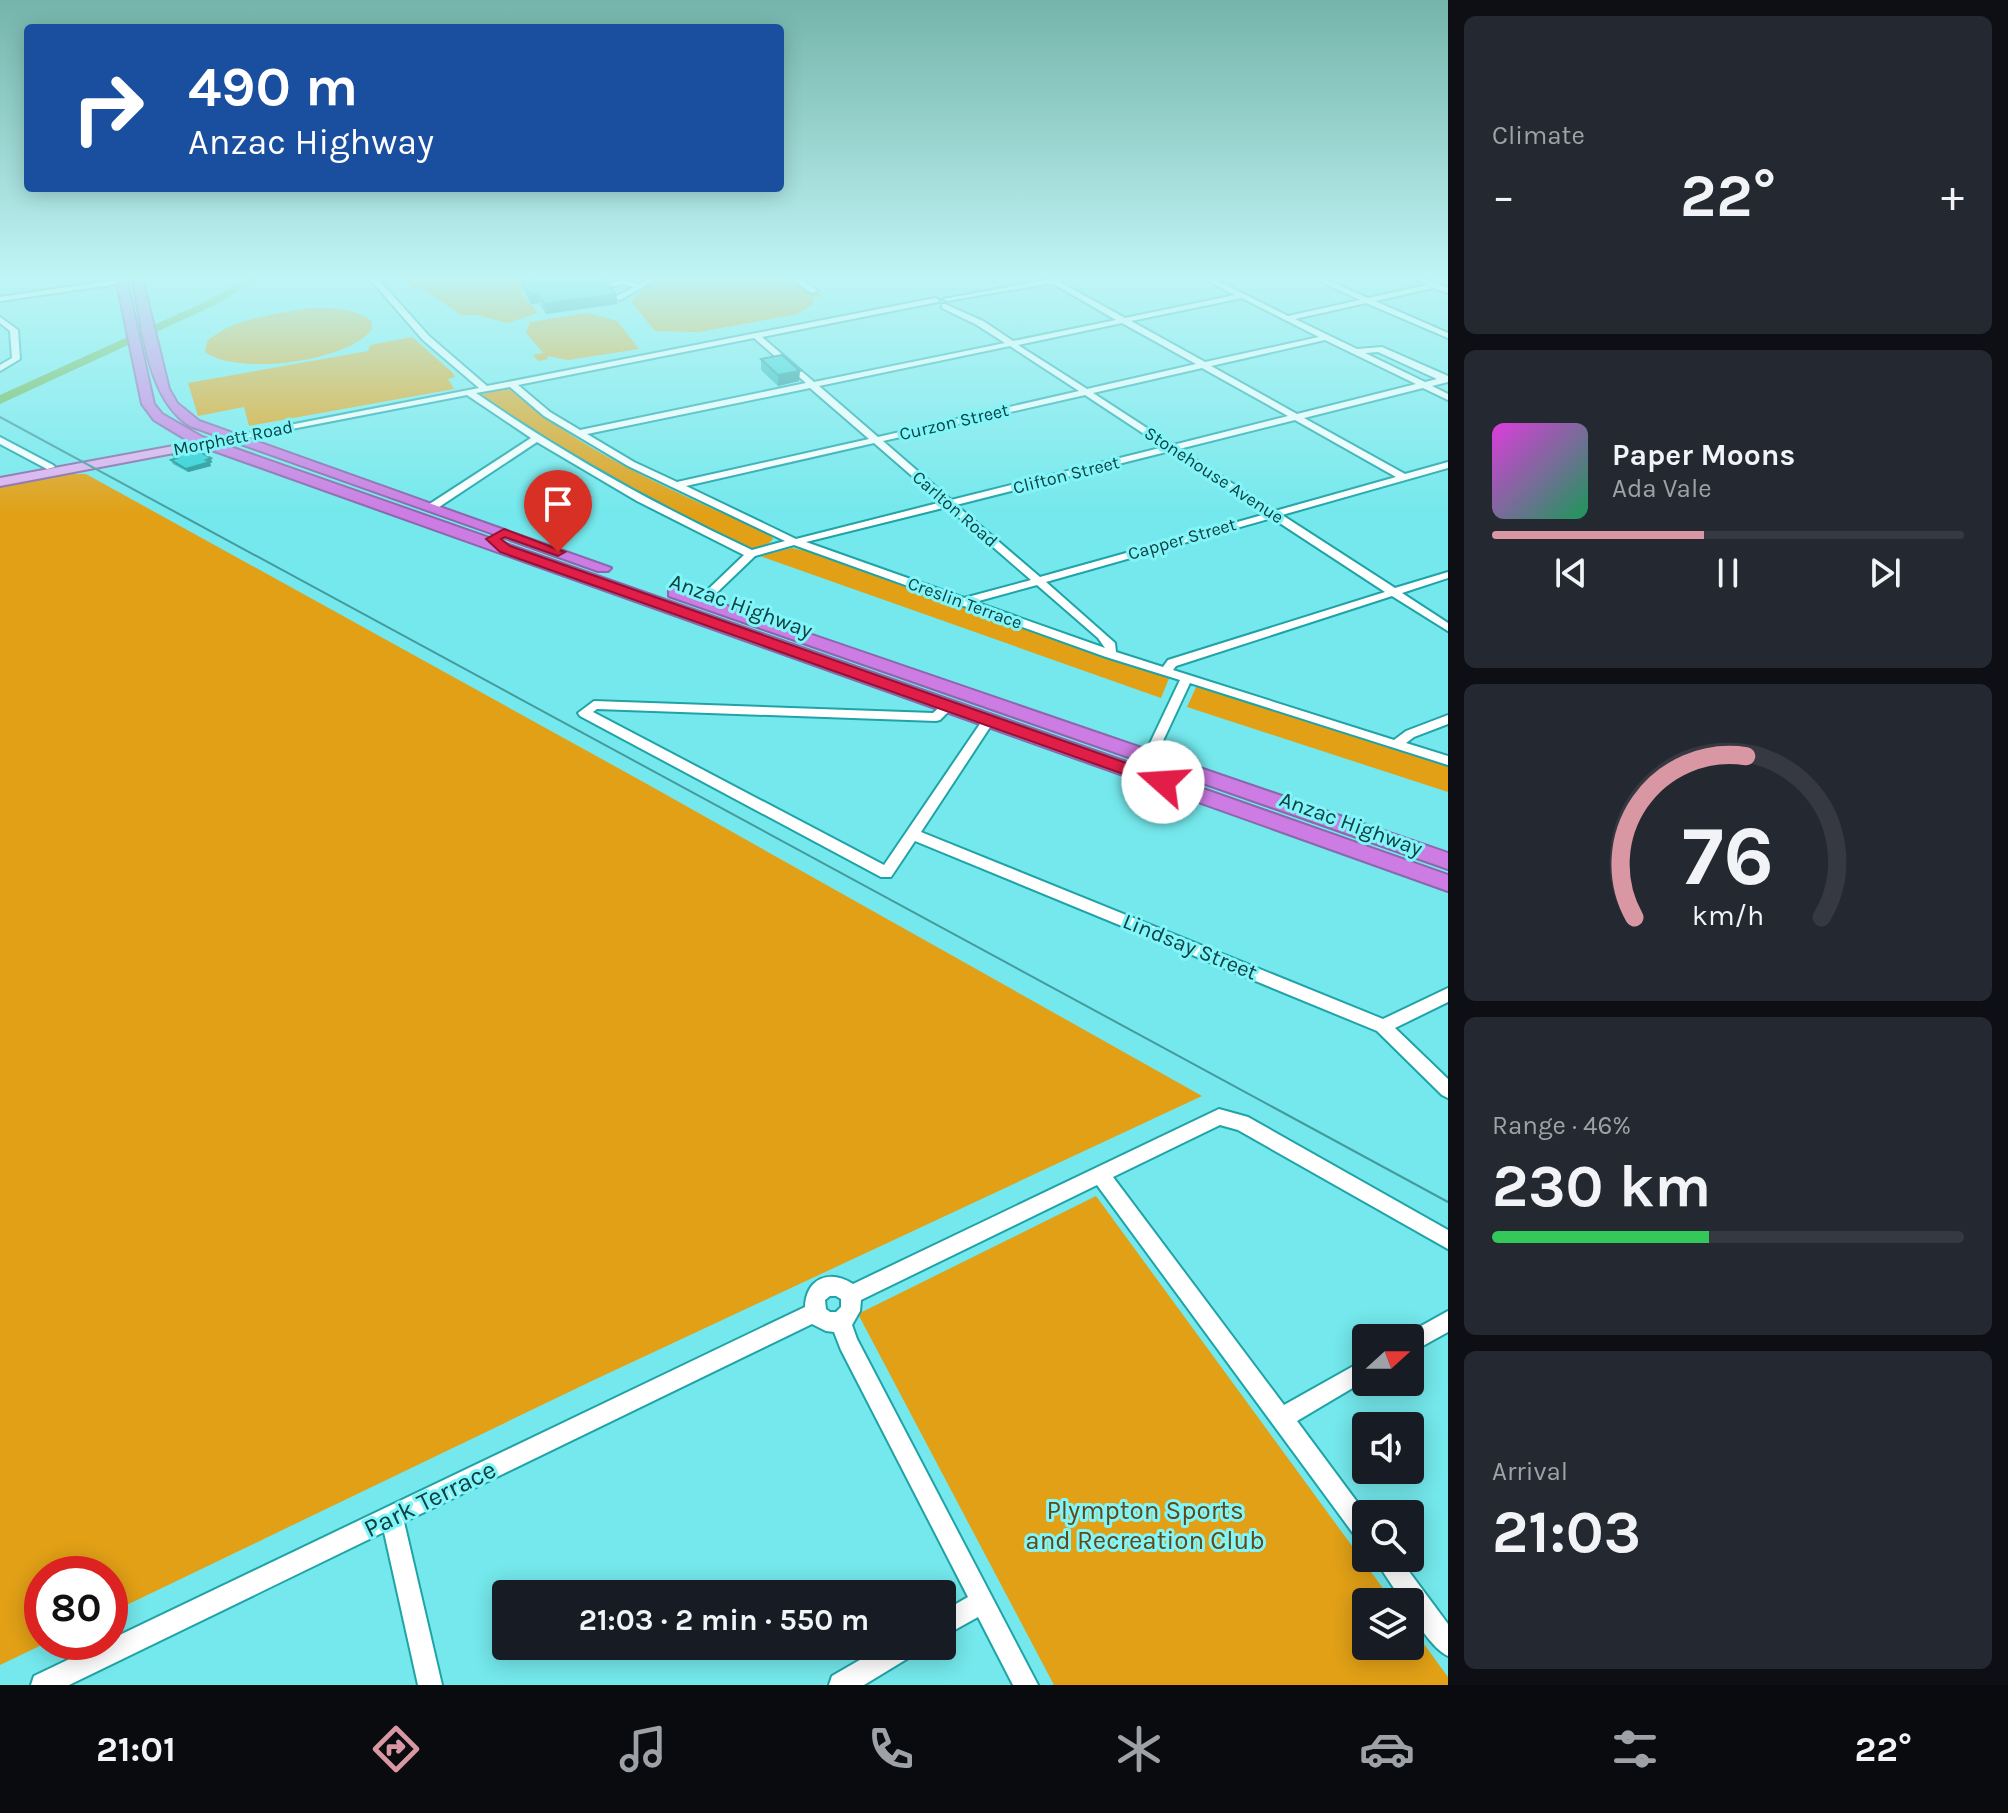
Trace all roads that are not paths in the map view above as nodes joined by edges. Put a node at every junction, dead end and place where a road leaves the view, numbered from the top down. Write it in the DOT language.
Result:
graph roads {
  1 [pos="16,357"];
  2 [pos="136,357"];
  3 [pos="155,357"];
  4 [pos="448,357"];
  5 [pos="648,357"];
  6 [pos="781,357"];
  7 [pos="948,357"];
  8 [pos="1031,357"];
  9 [pos="1188,357"];
  10 [pos="1244,357"];
  11 [pos="1366,357"];
  12 [pos="1396,357"];
  13 [pos="1205,366"];
  14 [pos="0,369"];
  15 [pos="159,377"];
  16 [pos="141,380"];
  17 [pos="1447,380"];
  18 [pos="511,383"];
  19 [pos="813,384"];
  20 [pos="1424,385"];
  21 [pos="484,388"];
  22 [pos="466,391"];
  23 [pos="1086,392"];
  24 [pos="1448,397"];
  25 [pos="1295,417"];
  26 [pos="173,427"];
  27 [pos="268,432"];
  28 [pos="578,433"];
  29 [pos="215,439"];
  30 [pos="535,439"];
  31 [pos="875,439"];
  32 [pos="0,440"];
  33 [pos="250,445"];
  34 [pos="1172,448"];
  35 [pos="136,451"];
  36 [pos="1448,465"];
  37 [pos="50,467"];
  38 [pos="0,476"];
  39 [pos="1403,477"];
  40 [pos="0,482"];
  41 [pos="674,486"];
  42 [pos="949,504"];
  43 [pos="432,507"];
  44 [pos="1273,514"];
  45 [pos="466,527"];
  46 [pos="504,541"];
  47 [pos="795,542"];
  48 [pos="751,554"];
  49 [pos="1448,575"];
  50 [pos="1037,580"];
  51 [pos="1393,592"];
  52 [pos="701,602"];
  53 [pos="963,602"];
  54 [pos="748,618"];
  55 [pos="1448,628"];
  56 [pos="757,637"];
  57 [pos="780,637"];
  58 [pos="1110,654"];
  59 [pos="1166,671"];
  60 [pos="1187,678"];
  61 [pos="947,707"];
  62 [pos="1448,719"];
  63 [pos="1039,720"];
  64 [pos="988,721"];
  65 [pos="1048,741"];
  66 [pos="1077,742"];
  67 [pos="1396,745"];
  68 [pos="1149,758"];
  69 [pos="1448,761"];
  70 [pos="912,834"];
  71 [pos="1448,861"];
  72 [pos="1448,883"];
  73 [pos="1448,995"];
  74 [pos="1383,1026"];
  75 [pos="1448,1090"];
  76 [pos="1101,1175"];
  77 [pos="1448,1240"];
  78 [pos="849,1296"];
  79 [pos="817,1311"];
  80 [pos="1448,1321"];
  81 [pos="841,1322"];
  82 [pos="1424,1335"];
  83 [pos="1352,1377"];
  84 [pos="1282,1418"];
  85 [pos="1352,1513"];
  86 [pos="392,1517"];
  87 [pos="1395,1572"];
  88 [pos="983,1601"];
  89 [pos="956,1617"];
  90 [pos="1448,1644"];
  91 [pos="883,1660"];
  92 [pos="43,1685"];
  93 [pos="430,1685"];
  94 [pos="841,1685"];
  95 [pos="1026,1685"];
  1 -- 14 [label="street"];
  2 -- 16 [label="highway, Anzac Highway"];
  3 -- 15 [label="highway, Anzac Highway"];
  4 -- 21 [label="street"];
  5 -- 18 [label="street, Morphett Road"];
  6 -- 19 [label="street, Carlton Road"];
  7 -- 19 [label="street"];
  8 -- 23 [label="street, Stonehouse Avenue"];
  9 -- 13 [label="street"];
  10 -- 13 [label="street, Curzon Street"];
  11 -- 20 [label="street"];
  12 -- 17 [label="street"];
  13 -- 23 [label="street, Curzon Street"];
  13 -- 25 [label="street"];
  15 -- 16 [label="highway"];
  15 -- 29 [label="highway, Anzac Highway"];
  16 -- 26 [label="highway, Anzac Highway"];
  17 -- 20 [label="street, Clifton Street"];
  18 -- 21 [label="street, Morphett Road"];
  18 -- 28 [label="street, Creslin Terrace"];
  19 -- 28 [label="street"];
  19 -- 31 [label="street, Carlton Road"];
  20 -- 24 [label="street"];
  20 -- 25 [label="street, Clifton Street"];
  21 -- 22 [label="street, Morphett Road"];
  22 -- 27 [label="street, Morphett Road"];
  22 -- 29 [label="street, Morphett Road"];
  22 -- 30 [label="street"];
  23 -- 31 [label="street, Curzon Street"];
  23 -- 34 [label="street, Stonehouse Avenue"];
  25 -- 34 [label="street, Clifton Street"];
  25 -- 39 [label="street"];
  26 -- 29 [label="highway, Anzac Highway"];
  26 -- 35 [label="main road"];
  27 -- 29 [label="street, Morphett Road"];
  27 -- 33 [label="highway"];
  28 -- 41 [label="street, Creslin Terrace"];
  29 -- 33 [label="highway, Anzac Highway"];
  29 -- 35 [label="main road, Morphett Road"];
  29 -- 40 [label="main road, Morphett Road"];
  29 -- 45 [label="highway, Anzac Highway"];
  30 -- 43 [label="street"];
  30 -- 48 [label="street"];
  31 -- 41 [label="street, Curzon Street"];
  31 -- 42 [label="street, Carlton Road"];
  32 -- 37 [label="street"];
  33 -- 43 [label="highway, Anzac Highway"];
  34 -- 42 [label="street, Clifton Street"];
  34 -- 44 [label="street, Stonehouse Avenue"];
  35 -- 37 [label="main road, Morphett Road"];
  36 -- 39 [label="street, Capper Street"];
  37 -- 38 [label="main road, Morphett Road"];
  39 -- 44 [label="street, Capper Street"];
  41 -- 47 [label="street, Creslin Terrace"];
  42 -- 47 [label="street, Clifton Street"];
  42 -- 50 [label="street, Carlton Road"];
  43 -- 45 [label="highway, Anzac Highway"];
  44 -- 50 [label="street, Capper Street"];
  44 -- 51 [label="street, Stonehouse Avenue"];
  45 -- 46 [label="highway, Anzac Highway"];
  46 -- 52 [label="highway, Anzac Highway"];
  46 -- 56 [label="highway, Anzac Highway"];
  47 -- 48 [label="street, Clifton Street"];
  47 -- 53 [label="street, Creslin Terrace"];
  48 -- 52 [label="street, Clifton Street"];
  49 -- 51 [label="street"];
  50 -- 53 [label="street, Capper Street"];
  50 -- 58 [label="street, Carlton Road"];
  51 -- 55 [label="street, Stonehouse Avenue"];
  51 -- 59 [label="street"];
  52 -- 54 [label="highway, Anzac Highway"];
  53 -- 58 [label="street, Creslin Terrace"];
  54 -- 56 [label="highway"];
  54 -- 57 [label="highway, Anzac Highway"];
  56 -- 57 [label="highway, Anzac Highway"];
  57 -- 61 [label="highway, Anzac Highway"];
  57 -- 63 [label="highway, Anzac Highway"];
  58 -- 59 [label="street, Creslin Terrace"];
  59 -- 60 [label="street, Creslin Terrace"];
  60 -- 67 [label="street, Creslin Terrace"];
  60 -- 68 [label="street"];
  61 -- 64 [label="highway, Anzac Highway"];
  61 -- 70 [label="street"];
  62 -- 67 [label="street"];
  63 -- 65 [label="highway"];
  63 -- 66 [label="highway, Anzac Highway"];
  64 -- 65 [label="highway, Anzac Highway"];
  64 -- 70 [label="street"];
  65 -- 66 [label="highway, Anzac Highway"];
  66 -- 68 [label="highway, Anzac Highway"];
  66 -- 72 [label="highway, Anzac Highway"];
  67 -- 69 [label="street, Creslin Terrace"];
  68 -- 71 [label="highway, Anzac Highway"];
  70 -- 74 [label="street, Lindsay Street"];
  73 -- 74 [label="street"];
  74 -- 75 [label="street, Lindsay Street"];
  76 -- 77 [label="street"];
  76 -- 78 [label="street"];
  76 -- 84 [label="street"];
  78 -- 79 [label="street"];
  78 -- 81 [label="street"];
  79 -- 81 [label="street"];
  79 -- 86 [label="street, Park Terrace"];
  80 -- 82 [label="street"];
  81 -- 88 [label="street"];
  83 -- 84 [label="street"];
  84 -- 85 [label="street"];
  86 -- 92 [label="street, Park Terrace"];
  86 -- 93 [label="street"];
  87 -- 90 [label="street"];
  88 -- 89 [label="street"];
  88 -- 95 [label="street"];
  91 -- 94 [label="street"];
}
